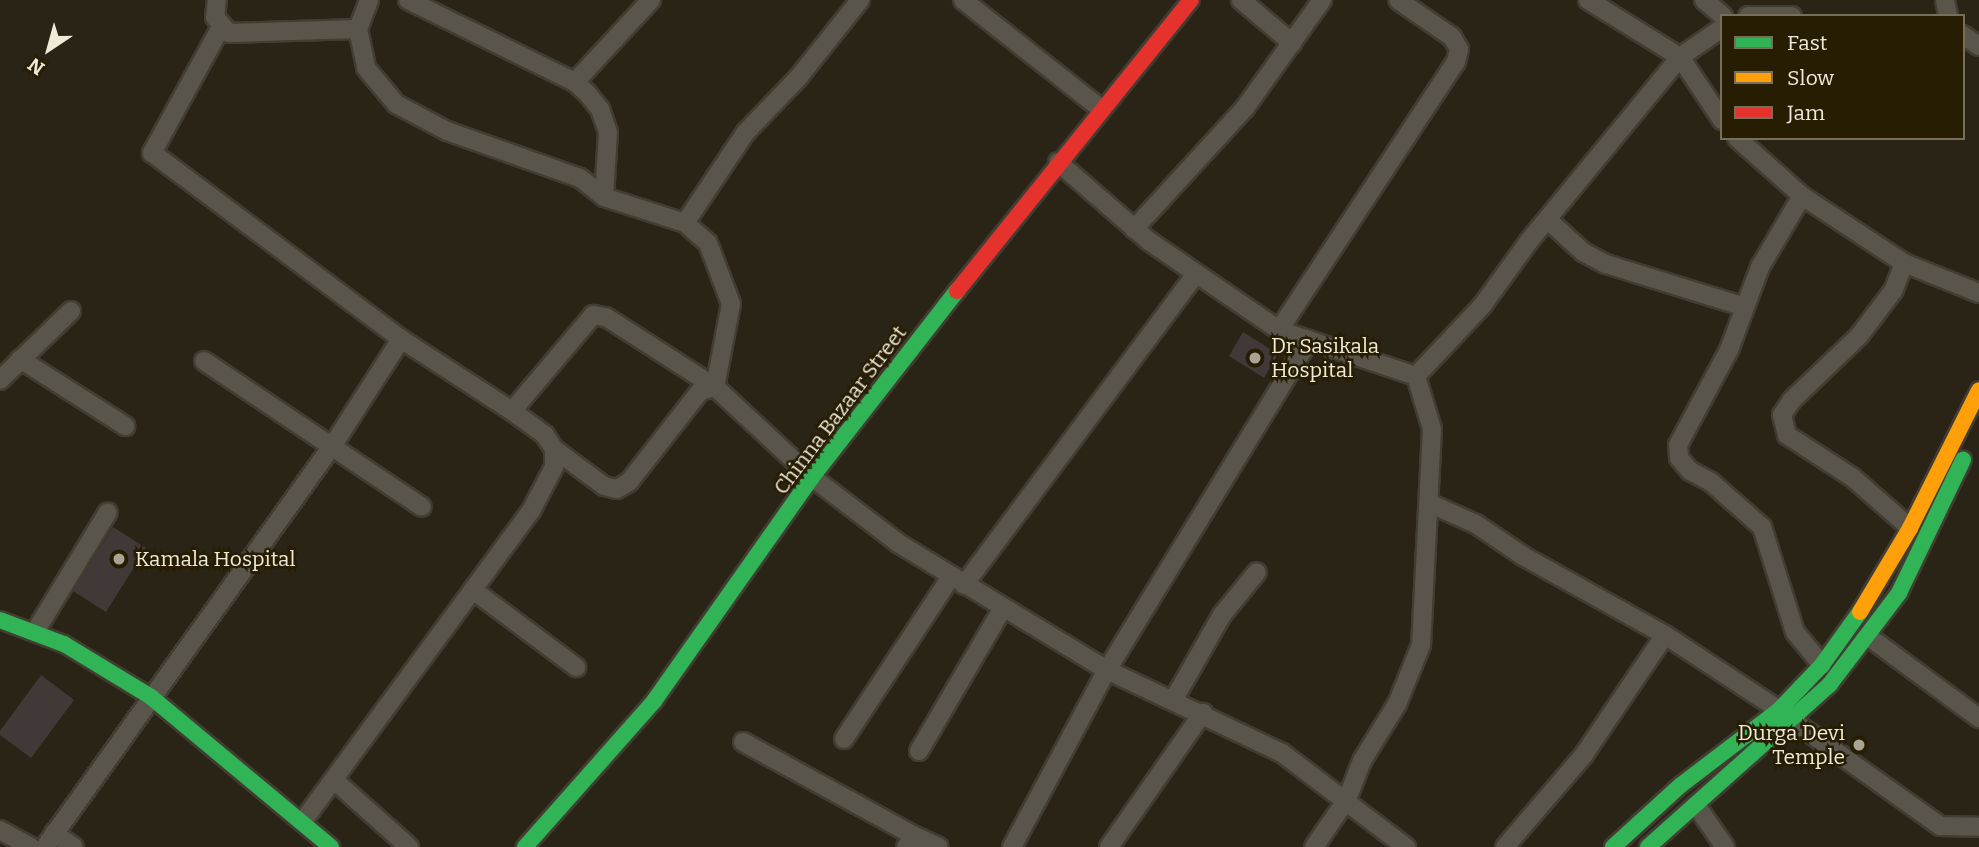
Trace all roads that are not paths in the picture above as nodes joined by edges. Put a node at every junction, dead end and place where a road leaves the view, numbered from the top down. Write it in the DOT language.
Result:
graph roads {
  1 [pos="217,0"];
  2 [pos="369,0"];
  3 [pos="408,0"];
  4 [pos="651,0"];
  5 [pos="860,0"];
  6 [pos="962,0"];
  7 [pos="1191,0"];
  8 [pos="1241,0"];
  9 [pos="1322,0"];
  10 [pos="1398,0"];
  11 [pos="1588,0"];
  12 [pos="1704,0"];
  13 [pos="1721,14"];
  14 [pos="220,27"];
  15 [pos="358,29"];
  16 [pos="1720,29"];
  17 [pos="1292,43"];
  18 [pos="1680,57"];
  19 [pos="575,82"];
  20 [pos="1101,109"];
  21 [pos="1720,117"];
  22 [pos="1739,140"];
  23 [pos="1058,162"];
  24 [pos="1802,196"];
  25 [pos="604,197"];
  26 [pos="1548,220"];
  27 [pos="685,223"];
  28 [pos="1135,229"];
  29 [pos="1905,263"];
  30 [pos="1194,276"];
  31 [pos="1979,293"];
  32 [pos="1745,307"];
  33 [pos="71,312"];
  34 [pos="1279,330"];
  35 [pos="401,339"];
  36 [pos="1309,340"];
  37 [pos="20,359"];
  38 [pos="204,361"];
  39 [pos="1416,376"];
  40 [pos="0,380"];
  41 [pos="715,387"];
  42 [pos="1979,390"];
  43 [pos="512,411"];
  44 [pos="1979,423"];
  45 [pos="125,426"];
  46 [pos="333,445"];
  47 [pos="554,449"];
  48 [pos="812,478"];
  49 [pos="1432,504"];
  50 [pos="422,507"];
  51 [pos="108,512"];
  52 [pos="1910,528"];
  53 [pos="1257,572"];
  54 [pos="958,581"];
  55 [pos="473,590"];
  56 [pos="1003,608"];
  57 [pos="0,620"];
  58 [pos="35,632"];
  59 [pos="1665,635"];
  60 [pos="1869,636"];
  61 [pos="1822,665"];
  62 [pos="576,667"];
  63 [pos="1107,670"];
  64 [pos="151,696"];
  65 [pos="1174,699"];
  66 [pos="1779,710"];
  67 [pos="1203,713"];
  68 [pos="1979,718"];
  69 [pos="1793,721"];
  70 [pos="844,739"];
  71 [pos="743,742"];
  72 [pos="919,751"];
  73 [pos="334,780"];
  74 [pos="1347,799"];
  75 [pos="1696,805"];
  76 [pos="303,821"];
  77 [pos="1979,827"];
  78 [pos="0,830"];
  79 [pos="50,840"];
  80 [pos="910,841"];
  81 [pos="31,847"];
  82 [pos="74,847"];
  83 [pos="331,847"];
  84 [pos="409,847"];
  85 [pos="525,847"];
  86 [pos="939,847"];
  87 [pos="1012,847"];
  88 [pos="1109,847"];
  89 [pos="1314,847"];
  90 [pos="1406,847"];
  91 [pos="1505,847"];
  92 [pos="1613,847"];
  93 [pos="1648,847"];
  94 [pos="1725,847"];
  1 -- 14 [label="street"];
  2 -- 15 [label="street"];
  3 -- 19 [label="street"];
  4 -- 19 [label="street"];
  5 -- 27 [label="street"];
  6 -- 20 [label="street"];
  7 -- 20 [label="street, Chinna Bazaar Street"];
  8 -- 17 [label="street"];
  9 -- 17 [label="street"];
  10 -- 34 [label="street"];
  11 -- 18 [label="street"];
  12 -- 13 [label="street"];
  14 -- 15 [label="street"];
  14 -- 35 [label="street"];
  15 -- 25 [label="street"];
  16 -- 18 [label="street"];
  17 -- 28 [label="street"];
  18 -- 21 [label="street"];
  18 -- 26 [label="street"];
  19 -- 25 [label="street"];
  20 -- 23 [label="street, Chinna Bazaar Street"];
  22 -- 24 [label="street"];
  23 -- 28 [label="street"];
  23 -- 48 [label="street, Chinna Bazaar Street"];
  24 -- 29 [label="street"];
  24 -- 32 [label="street"];
  25 -- 27 [label="street"];
  26 -- 32 [label="street"];
  26 -- 39 [label="street"];
  27 -- 41 [label="street"];
  28 -- 30 [label="street"];
  29 -- 31 [label="street"];
  29 -- 52 [label="street"];
  30 -- 34 [label="street"];
  30 -- 54 [label="street"];
  32 -- 61 [label="street"];
  33 -- 37 [label="street"];
  34 -- 36 [label="street"];
  35 -- 43 [label="street"];
  35 -- 46 [label="street"];
  36 -- 39 [label="street"];
  36 -- 63 [label="street"];
  37 -- 40 [label="street"];
  37 -- 45 [label="street"];
  38 -- 46 [label="street"];
  39 -- 49 [label="street"];
  41 -- 43 [label="street"];
  41 -- 47 [label="street"];
  41 -- 48 [label="street"];
  42 -- 52 [label="street"];
  43 -- 47 [label="street"];
  44 -- 60 [label="street"];
  46 -- 50 [label="street"];
  46 -- 64 [label="street"];
  47 -- 55 [label="street"];
  48 -- 54 [label="street"];
  48 -- 85 [label="street, Chinna Bazaar Street"];
  49 -- 59 [label="street"];
  49 -- 74 [label="street"];
  51 -- 58 [label="street"];
  52 -- 61 [label="street"];
  53 -- 65 [label="street"];
  54 -- 56 [label="street"];
  54 -- 70 [label="street"];
  55 -- 62 [label="street"];
  55 -- 73 [label="street"];
  56 -- 63 [label="street"];
  56 -- 72 [label="street"];
  57 -- 58 [label="street"];
  58 -- 64 [label="street"];
  59 -- 66 [label="street"];
  59 -- 91 [label="street"];
  60 -- 68 [label="street"];
  60 -- 69 [label="street"];
  61 -- 66 [label="street"];
  63 -- 65 [label="street"];
  63 -- 87 [label="street"];
  64 -- 76 [label="street"];
  64 -- 79 [label="street"];
  65 -- 67 [label="street"];
  66 -- 92 [label="street"];
  67 -- 74 [label="street"];
  67 -- 88 [label="street"];
  69 -- 75 [label="street"];
  69 -- 77 [label="street"];
  71 -- 80 [label="street"];
  73 -- 76 [label="street"];
  73 -- 84 [label="street"];
  74 -- 89 [label="street"];
  74 -- 90 [label="street"];
  75 -- 93 [label="street"];
  75 -- 94 [label="street"];
  76 -- 83 [label="street"];
  78 -- 81 [label="street"];
  79 -- 82 [label="street"];
  80 -- 86 [label="street"];
}
